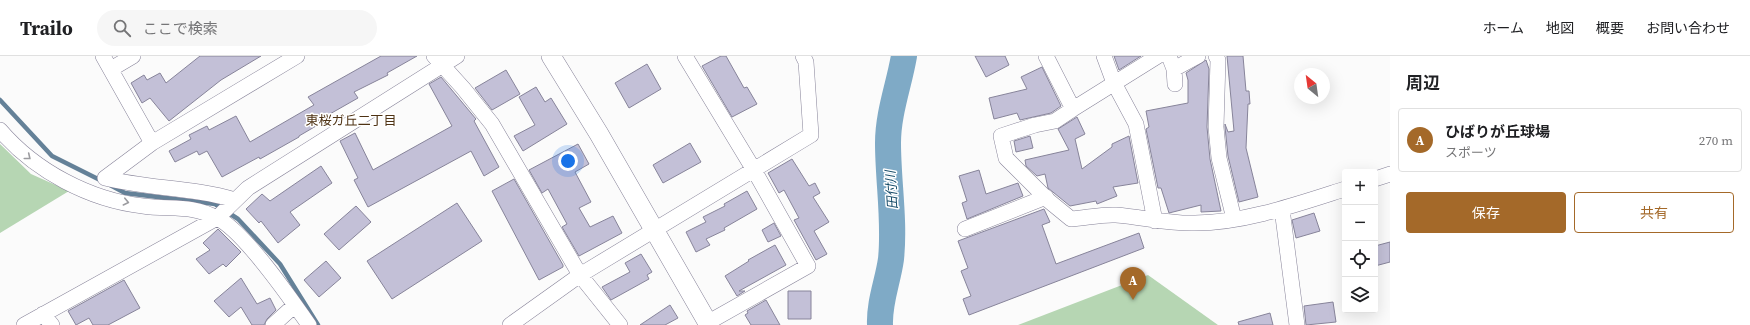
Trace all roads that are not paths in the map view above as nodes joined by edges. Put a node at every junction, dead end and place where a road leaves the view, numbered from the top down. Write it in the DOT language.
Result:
graph roads {
  1 [pos="103,56"];
  2 [pos="133,56"];
  3 [pos="296,56"];
  4 [pos="457,56"];
  5 [pos="552,56"];
  6 [pos="685,56"];
  7 [pos="803,56"];
  8 [pos="1046,56"];
  9 [pos="1104,56"];
  10 [pos="1158,56"];
  11 [pos="1198,56"];
  12 [pos="1216,56"];
  13 [pos="438,61"];
  14 [pos="1171,62"];
  15 [pos="111,69"];
  16 [pos="1114,83"];
  17 [pos="1175,84"];
  18 [pos="1073,109"];
  19 [pos="0,130"];
  20 [pos="152,143"];
  21 [pos="754,170"];
  22 [pos="1390,174"];
  23 [pos="1378,178"];
  24 [pos="1342,190"];
  25 [pos="1046,198"];
  26 [pos="235,200"];
  27 [pos="1282,209"];
  28 [pos="217,218"];
  29 [pos="1234,219"];
  30 [pos="1155,221"];
  31 [pos="965,229"];
  32 [pos="655,230"];
  33 [pos="580,275"];
  34 [pos="295,305"];
  35 [pos="48,320"];
  36 [pos="708,324"];
  37 [pos="24,325"];
  38 [pos="273,325"];
  39 [pos="309,325"];
  40 [pos="510,325"];
  41 [pos="620,325"];
  42 [pos="1297,325"];
  1 -- 15 [label="street"];
  2 -- 15 [label="street"];
  3 -- 20 [label="street"];
  4 -- 13 [label="street"];
  5 -- 32 [label="street"];
  6 -- 21 [label="street"];
  7 -- 21 [label="street"];
  8 -- 18 [label="street"];
  9 -- 16 [label="street"];
  10 -- 16 [label="street"];
  11 -- 14 [label="street"];
  12 -- 29 [label="street"];
  13 -- 26 [label="street"];
  13 -- 33 [label="street"];
  14 -- 17 [label="street"];
  15 -- 20 [label="street"];
  16 -- 18 [label="street"];
  16 -- 30 [label="street"];
  18 -- 25 [label="street"];
  19 -- 28 [label="street, one-way"];
  20 -- 26 [label="street"];
  21 -- 32 [label="street"];
  21 -- 36 [label="street"];
  22 -- 23 [label="street"];
  24 -- 27 [label="street"];
  25 -- 30 [label="street"];
  25 -- 31 [label="street"];
  26 -- 28 [label="street"];
  27 -- 29 [label="street"];
  27 -- 42 [label="street"];
  28 -- 34 [label="street"];
  28 -- 35 [label="street"];
  29 -- 30 [label="street"];
  32 -- 33 [label="street"];
  32 -- 36 [label="street"];
  33 -- 40 [label="street"];
  33 -- 41 [label="street"];
  34 -- 38 [label="street"];
  34 -- 39 [label="street"];
  35 -- 37 [label="street"];
}
